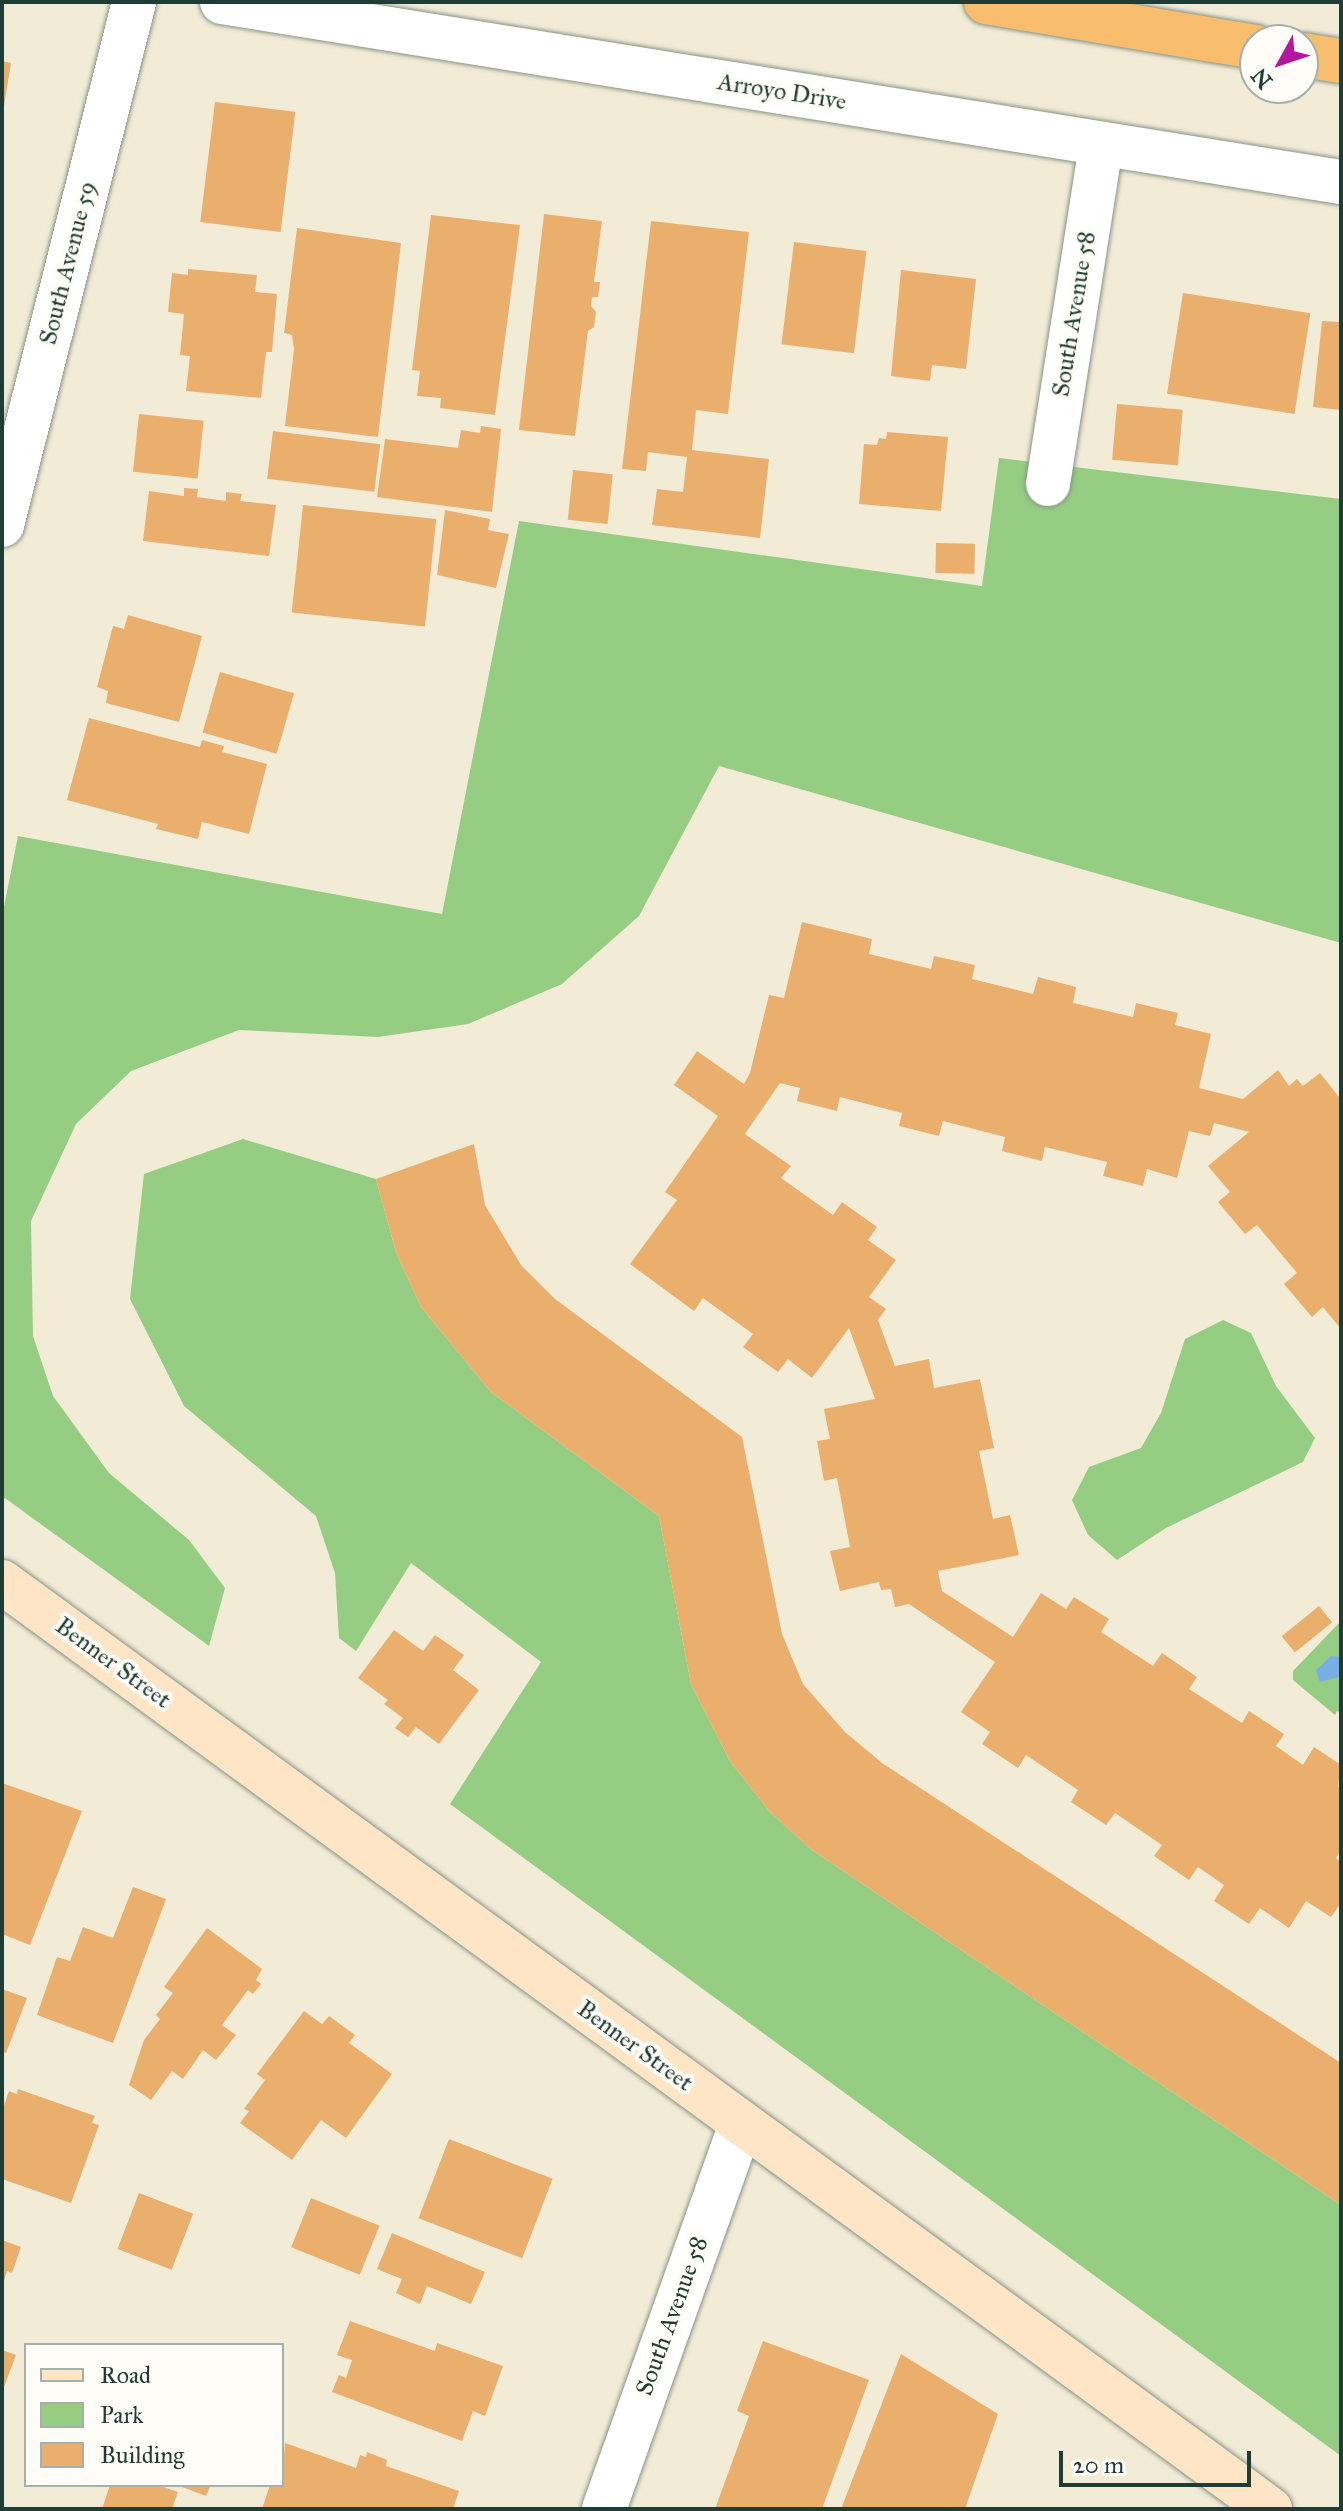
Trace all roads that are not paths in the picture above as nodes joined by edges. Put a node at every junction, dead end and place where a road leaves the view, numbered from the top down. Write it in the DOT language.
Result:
graph roads {
  1 [pos="134,2"];
  2 [pos="222,2"];
  3 [pos="986,2"];
  4 [pos="1239,44"];
  5 [pos="1319,58"];
  6 [pos="1341,61"];
  7 [pos="1101,144"];
  8 [pos="1341,182"];
  9 [pos="1048,484"];
  10 [pos="2,525"];
  11 [pos="2,1582"];
  12 [pos="741,2124"];
  13 [pos="604,2509"];
  14 [pos="1270,2509"];
  1 -- 10 [label="street, South Avenue 59"];
  2 -- 7 [label="street, Arroyo Drive"];
  3 -- 4 [label="highway"];
  5 -- 6 [label="highway"];
  7 -- 8 [label="street, Arroyo Drive"];
  7 -- 9 [label="street, South Avenue 58"];
  11 -- 12 [label="street, Benner Street"];
  12 -- 13 [label="street, South Avenue 58"];
  12 -- 14 [label="street, Benner Street"];
}
